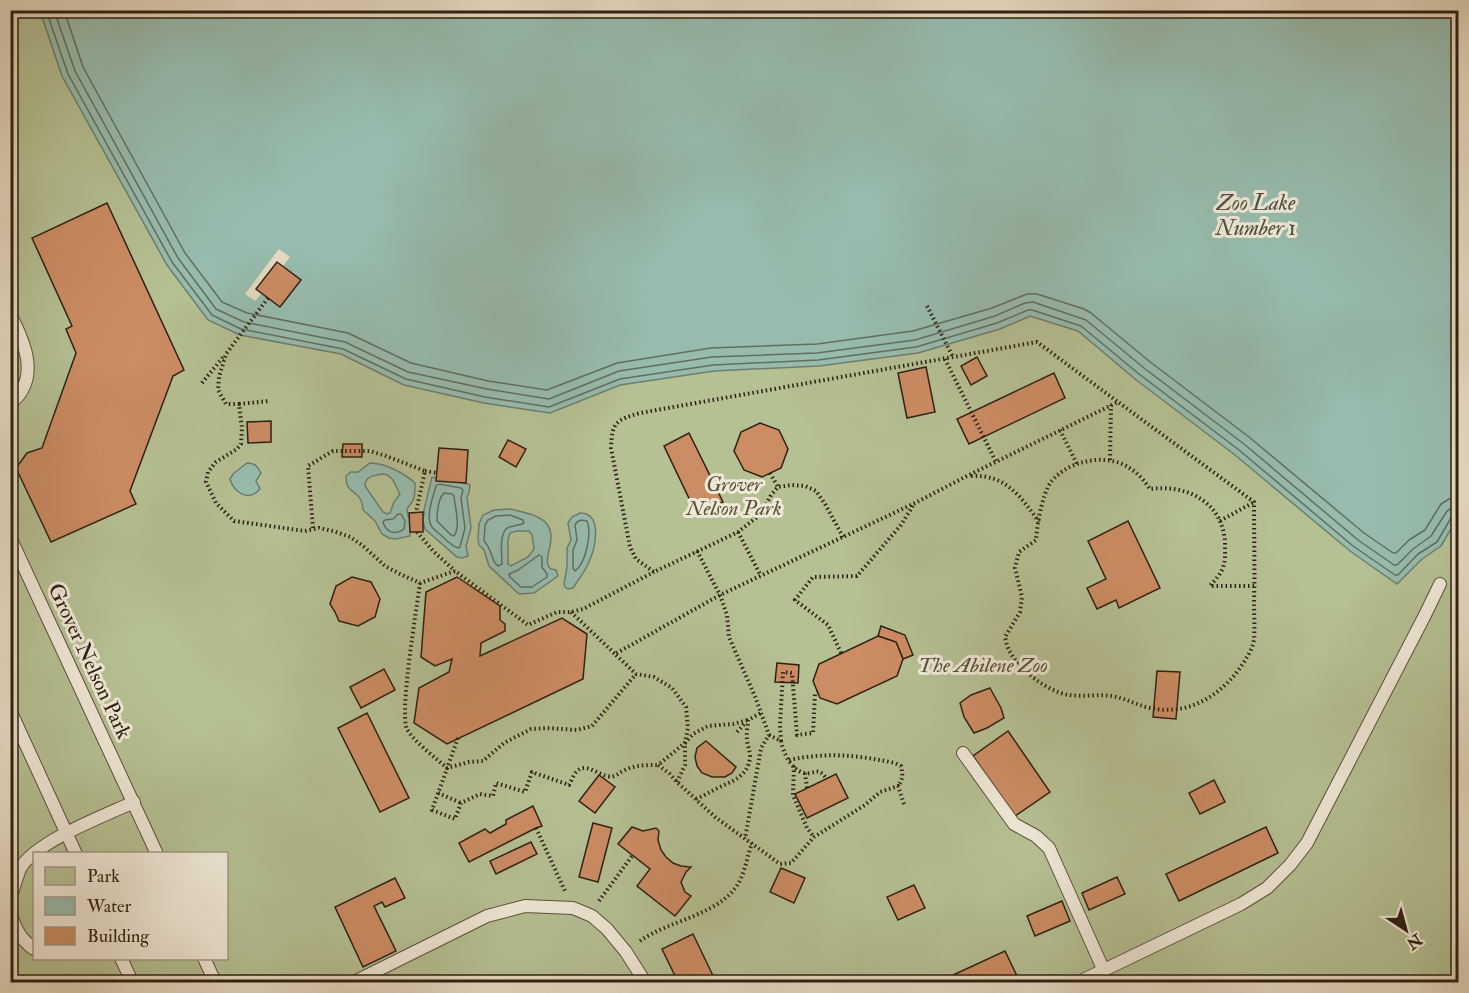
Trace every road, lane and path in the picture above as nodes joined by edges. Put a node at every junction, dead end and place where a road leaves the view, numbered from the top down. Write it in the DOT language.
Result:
graph roads {
  1 [pos="268,298"];
  2 [pos="927,306"];
  3 [pos="10,314"];
  4 [pos="226,354"];
  5 [pos="953,357"];
  6 [pos="945,359"];
  7 [pos="202,383"];
  8 [pos="269,402"];
  9 [pos="1118,402"];
  10 [pos="10,404"];
  11 [pos="240,404"];
  12 [pos="1111,405"];
  13 [pos="1060,430"];
  14 [pos="1110,460"];
  15 [pos="996,462"];
  16 [pos="1077,464"];
  17 [pos="425,471"];
  18 [pos="436,473"];
  19 [pos="770,473"];
  20 [pos="968,476"];
  21 [pos="778,487"];
  22 [pos="1254,502"];
  23 [pos="915,503"];
  24 [pos="416,512"];
  25 [pos="1220,521"];
  26 [pos="1040,522"];
  27 [pos="313,528"];
  28 [pos="417,532"];
  29 [pos="738,532"];
  30 [pos="10,537"];
  31 [pos="843,537"];
  32 [pos="697,552"];
  33 [pos="455,571"];
  34 [pos="654,572"];
  35 [pos="761,576"];
  36 [pos="420,583"];
  37 [pos="1440,584"];
  38 [pos="1254,586"];
  39 [pos="720,596"];
  40 [pos="571,612"];
  41 [pos="841,653"];
  42 [pos="615,654"];
  43 [pos="636,674"];
  44 [pos="818,692"];
  45 [pos="10,710"];
  46 [pos="761,713"];
  47 [pos="748,720"];
  48 [pos="737,732"];
  49 [pos="769,735"];
  50 [pos="458,738"];
  51 [pos="781,741"];
  52 [pos="684,744"];
  53 [pos="963,753"];
  54 [pos="789,760"];
  55 [pos="658,765"];
  56 [pos="794,766"];
  57 [pos="447,768"];
  58 [pos="805,773"];
  59 [pos="826,778"];
  60 [pos="677,782"];
  61 [pos="898,786"];
  62 [pos="807,788"];
  63 [pos="438,794"];
  64 [pos="696,799"];
  65 [pos="134,802"];
  66 [pos="461,802"];
  67 [pos="904,804"];
  68 [pos="536,828"];
  69 [pos="67,833"];
  70 [pos="814,837"];
  71 [pos="745,839"];
  72 [pos="752,843"];
  73 [pos="36,852"];
  74 [pos="75,852"];
  75 [pos="156,852"];
  76 [pos="33,854"];
  77 [pos="632,856"];
  78 [pos="10,900"];
  79 [pos="573,908"];
  80 [pos="10,910"];
  81 [pos="592,916"];
  82 [pos="33,948"];
  83 [pos="626,952"];
  84 [pos="122,960"];
  85 [pos="205,960"];
  86 [pos="1104,971"];
  87 [pos="132,982"];
  88 [pos="214,982"];
  89 [pos="354,982"];
  90 [pos="645,982"];
  91 [pos="1079,982"];
  1 -- 4 [label="path"];
  2 -- 5 [label="path"];
  3 -- 10 [label="lane"];
  4 -- 7 [label="path"];
  4 -- 11 [label="path"];
  5 -- 6 [label="path"];
  5 -- 9 [label="path"];
  6 -- 15 [label="path"];
  6 -- 34 [label="path"];
  8 -- 11 [label="path"];
  9 -- 12 [label="path"];
  9 -- 22 [label="path"];
  11 -- 27 [label="path"];
  12 -- 13 [label="path"];
  12 -- 14 [label="path"];
  13 -- 15 [label="path"];
  13 -- 16 [label="path"];
  14 -- 16 [label="path"];
  14 -- 25 [label="path"];
  15 -- 20 [label="path"];
  16 -- 26 [label="path"];
  17 -- 18 [label="path"];
  17 -- 24 [label="path"];
  17 -- 27 [label="path"];
  19 -- 21 [label="path"];
  20 -- 23 [label="path"];
  20 -- 26 [label="path"];
  21 -- 29 [label="path"];
  21 -- 31 [label="path"];
  22 -- 25 [label="path"];
  22 -- 38 [label="path"];
  23 -- 31 [label="path"];
  23 -- 41 [label="path"];
  25 -- 38 [label="path"];
  26 -- 38 [label="path"];
  27 -- 36 [label="path"];
  28 -- 33 [label="path"];
  29 -- 32 [label="path"];
  29 -- 35 [label="path"];
  30 -- 65 [label="lane, Grover Nelson Park"];
  31 -- 35 [label="path"];
  32 -- 34 [label="path"];
  32 -- 39 [label="path"];
  33 -- 36 [label="path"];
  33 -- 40 [label="path"];
  34 -- 40 [label="path"];
  35 -- 39 [label="path"];
  36 -- 57 [label="path"];
  37 -- 86 [label="lane"];
  39 -- 42 [label="path"];
  39 -- 46 [label="path"];
  40 -- 42 [label="path"];
  42 -- 43 [label="path"];
  43 -- 52 [label="path"];
  43 -- 57 [label="path"];
  44 -- 51 [label="path"];
  45 -- 69 [label="lane"];
  46 -- 47 [label="path"];
  46 -- 49 [label="path"];
  47 -- 48 [label="path"];
  47 -- 52 [label="path"];
  47 -- 64 [label="path"];
  49 -- 51 [label="path"];
  49 -- 71 [label="path"];
  50 -- 57 [label="path"];
  51 -- 54 [label="path"];
  52 -- 55 [label="path"];
  52 -- 60 [label="path"];
  53 -- 86 [label="lane"];
  54 -- 56 [label="path"];
  54 -- 61 [label="path"];
  55 -- 60 [label="path"];
  55 -- 66 [label="path"];
  56 -- 58 [label="path"];
  56 -- 70 [label="path"];
  57 -- 63 [label="path"];
  58 -- 59 [label="path"];
  58 -- 62 [label="path"];
  60 -- 64 [label="path"];
  61 -- 67 [label="path"];
  61 -- 70 [label="path"];
  63 -- 66 [label="path"];
  63 -- 66 [label="path"];
  64 -- 71 [label="path"];
  65 -- 69 [label="lane"];
  65 -- 75 [label="lane, Grover Nelson Park"];
  68 -- 79 [label="path"];
  69 -- 73 [label="lane"];
  69 -- 74 [label="lane"];
  70 -- 72 [label="path"];
  71 -- 72 [label="path"];
  72 -- 83 [label="path"];
  76 -- 78 [label="lane"];
  77 -- 81 [label="path"];
  79 -- 81 [label="lane"];
  79 -- 89 [label="lane"];
  80 -- 82 [label="lane"];
  81 -- 83 [label="lane"];
  83 -- 90 [label="lane"];
  84 -- 87 [label="lane"];
  85 -- 88 [label="lane"];
  86 -- 91 [label="lane"];
}
